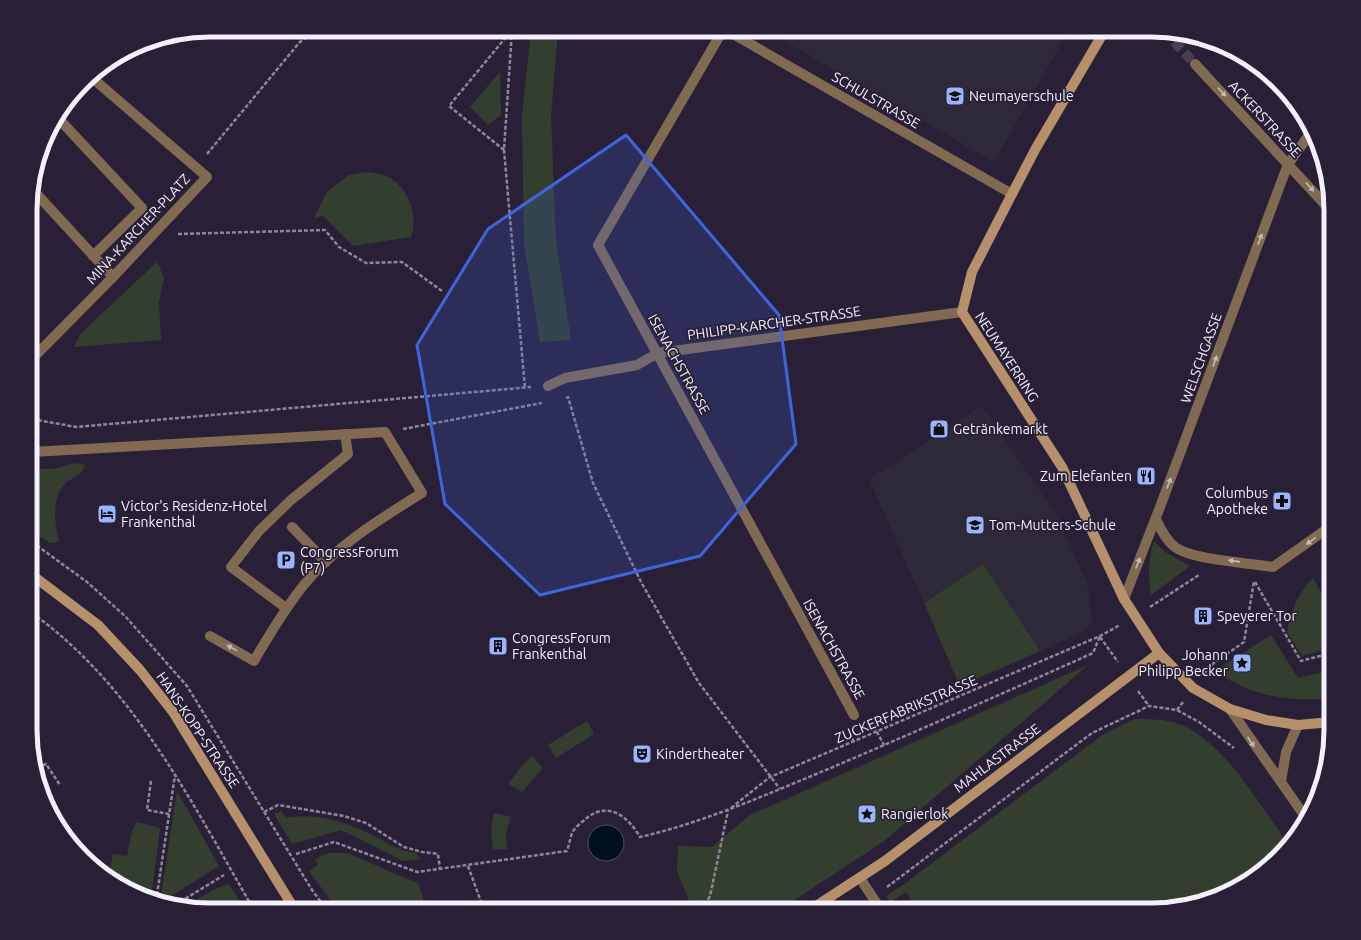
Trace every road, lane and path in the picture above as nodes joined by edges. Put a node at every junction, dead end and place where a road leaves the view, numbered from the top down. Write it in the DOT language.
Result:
graph roads {
  1 [pos="306,37"];
  2 [pos="507,37"];
  3 [pos="512,37"];
  4 [pos="720,37"];
  5 [pos="736,37"];
  6 [pos="1101,37"];
  7 [pos="1195,64"];
  8 [pos="95,81"];
  9 [pos="61,122"];
  10 [pos="1308,137"];
  11 [pos="504,150"];
  12 [pos="1288,164"];
  13 [pos="195,167"];
  14 [pos="1012,194"];
  15 [pos="37,195"];
  16 [pos="1324,203"];
  17 [pos="153,234"];
  18 [pos="93,256"];
  19 [pos="113,277"];
  20 [pos="442,291"];
  21 [pos="962,312"];
  22 [pos="658,353"];
  23 [pos="37,354"];
  24 [pos="548,386"];
  25 [pos="525,388"];
  26 [pos="560,399"];
  27 [pos="545,402"];
  28 [pos="37,421"];
  29 [pos="385,432"];
  30 [pos="345,434"];
  31 [pos="37,452"];
  32 [pos="1156,519"];
  33 [pos="292,527"];
  34 [pos="1324,531"];
  35 [pos="326,562"];
  36 [pos="1202,572"];
  37 [pos="37,579"];
  38 [pos="1247,579"];
  39 [pos="1254,580"];
  40 [pos="1124,599"];
  41 [pos="1157,603"];
  42 [pos="286,608"];
  43 [pos="37,617"];
  44 [pos="210,636"];
  45 [pos="1160,653"];
  46 [pos="1324,655"];
  47 [pos="1211,665"];
  48 [pos="1230,709"];
  49 [pos="854,715"];
  50 [pos="1324,723"];
  51 [pos="1298,725"];
  52 [pos="877,732"];
  53 [pos="884,745"];
  54 [pos="1237,751"];
  55 [pos="41,766"];
  56 [pos="175,774"];
  57 [pos="770,777"];
  58 [pos="151,781"];
  59 [pos="1281,782"];
  60 [pos="60,785"];
  61 [pos="780,789"];
  62 [pos="728,811"];
  63 [pos="264,812"];
  64 [pos="1303,813"];
  65 [pos="169,814"];
  66 [pos="296,854"];
  67 [pos="468,866"];
  68 [pos="440,869"];
  69 [pos="224,875"];
  70 [pos="860,878"];
  71 [pos="157,895"];
  72 [pos="873,897"];
  73 [pos="182,901"];
  74 [pos="250,903"];
  75 [pos="291,903"];
  76 [pos="481,903"];
  77 [pos="706,903"];
  78 [pos="821,903"];
  79 [pos="877,903"];
  1 -- 13 [label="path"];
  2 -- 11 [label="path"];
  3 -- 11 [label="path"];
  4 -- 22 [label="street, ISENACHSTRASSE"];
  5 -- 14 [label="street, SCHULSTRASSE"];
  6 -- 14 [label="main road, NEUMAYERRING"];
  7 -- 12 [label="street, ACKERSTRASSE, one-way"];
  8 -- 13 [label="street, MINA-KARCHER-PLATZ"];
  9 -- 18 [label="street"];
  10 -- 12 [label="street, WELSCHGASSE"];
  11 -- 25 [label="path"];
  12 -- 16 [label="street, ACKERSTRASSE, one-way"];
  32 -- 12 [label="street, WELSCHGASSE, one-way"];
  13 -- 17 [label="street, MINA-KARCHER-PLATZ"];
  14 -- 21 [label="main road, NEUMAYERRING"];
  15 -- 18 [label="street"];
  17 -- 19 [label="street, MINA-KARCHER-PLATZ"];
  17 -- 20 [label="path"];
  18 -- 19 [label="street"];
  19 -- 23 [label="street, MINA-KARCHER-PLATZ"];
  21 -- 22 [label="street, PHILIPP-KARCHER-STRASSE"];
  21 -- 40 [label="main road, NEUMAYERRING"];
  22 -- 24 [label="street, PHILIPP-KARCHER-STRASSE"];
  22 -- 49 [label="street, ISENACHSTRASSE"];
  24 -- 25 [label="path"];
  25 -- 28 [label="path"];
  26 -- 57 [label="path"];
  27 -- 29 [label="path"];
  29 -- 30 [label="street"];
  29 -- 35 [label="street"];
  30 -- 31 [label="street"];
  30 -- 42 [label="street"];
  34 -- 32 [label="street, one-way"];
  40 -- 32 [label="street, WELSCHGASSE, one-way"];
  33 -- 35 [label="street"];
  35 -- 42 [label="street"];
  36 -- 41 [label="path"];
  37 -- 75 [label="main road, HANS-KOPP-STRASSE"];
  38 -- 39 [label="path"];
  39 -- 46 [label="path"];
  39 -- 47 [label="path"];
  40 -- 45 [label="main road, NEUMAYERRING"];
  42 -- 44 [label="street, one-way"];
  43 -- 56 [label="path"];
  45 -- 48 [label="main road, NEUMAYERRING"];
  45 -- 70 [label="main road, MAHLASTRASSE"];
  48 -- 51 [label="main road, NEUMAYERRING"];
  48 -- 59 [label="street, one-way"];
  49 -- 52 [label="path"];
  50 -- 51 [label="main road, NEUMAYERRING"];
  51 -- 59 [label="street"];
  52 -- 53 [label="path"];
  52 -- 53 [label="path, ZUCKERFABRIKSTRASSE"];
  52 -- 57 [label="path, ZUCKERFABRIKSTRASSE"];
  53 -- 61 [label="path"];
  54 -- 72 [label="path"];
  55 -- 60 [label="path"];
  56 -- 65 [label="path"];
  56 -- 74 [label="path"];
  57 -- 61 [label="path"];
  57 -- 62 [label="path, ZUCKERFABRIKSTRASSE"];
  58 -- 65 [label="path"];
  59 -- 64 [label="street"];
  61 -- 62 [label="path"];
  62 -- 67 [label="path"];
  62 -- 77 [label="path"];
  63 -- 68 [label="path"];
  65 -- 71 [label="path"];
  66 -- 68 [label="path"];
  67 -- 68 [label="path"];
  67 -- 76 [label="path"];
  69 -- 73 [label="path"];
  70 -- 72 [label="street"];
  70 -- 78 [label="main road, MAHLASTRASSE"];
  72 -- 79 [label="street"];
}
